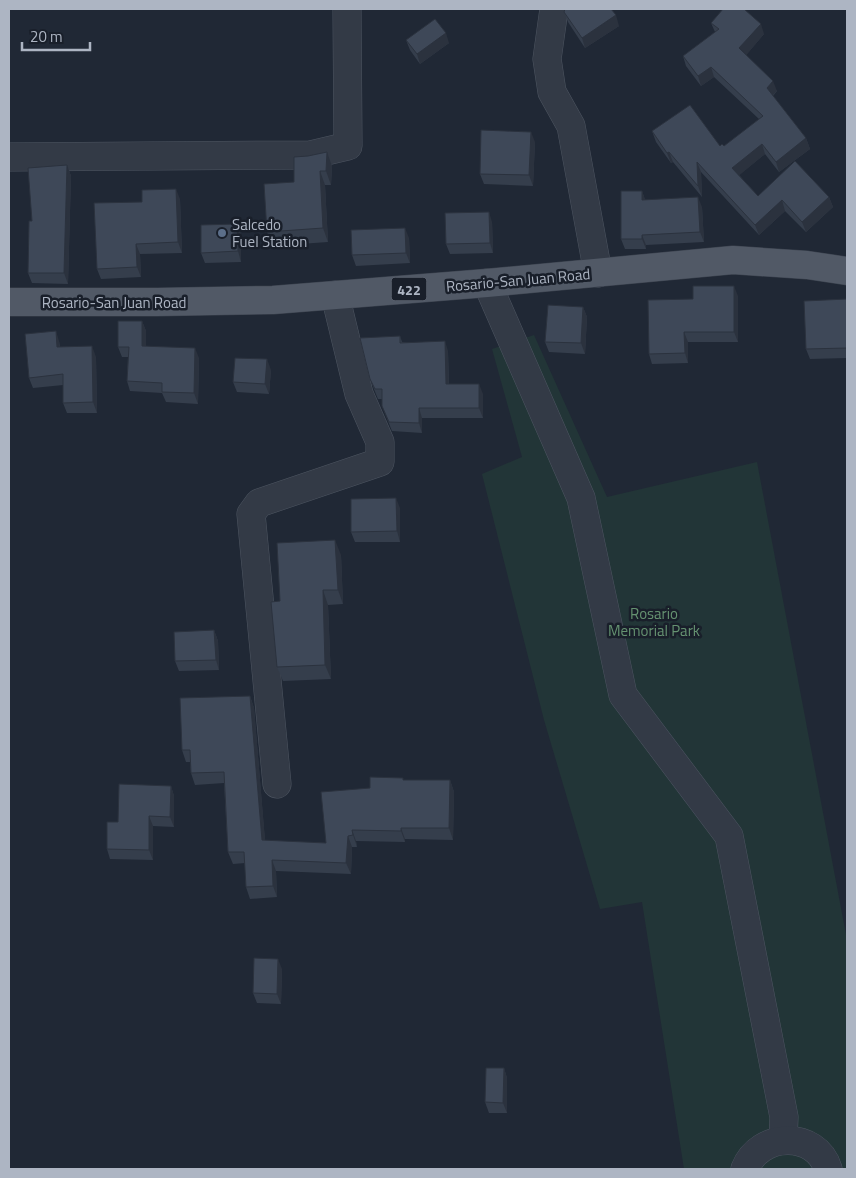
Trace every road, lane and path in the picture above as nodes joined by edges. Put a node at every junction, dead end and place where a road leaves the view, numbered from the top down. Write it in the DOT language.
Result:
graph roads {
  1 [pos="347,9"];
  2 [pos="554,9"];
  3 [pos="9,157"];
  4 [pos="847,271"];
  5 [pos="598,273"];
  6 [pos="487,283"];
  7 [pos="335,295"];
  8 [pos="9,302"];
  9 [pos="277,784"];
  10 [pos="783,1140"];
  11 [pos="746,1169"];
  12 [pos="828,1169"];
  1 -- 3 [label="street"];
  2 -- 5 [label="street"];
  4 -- 5 [label="main road, Rosario-San Juan Road / 422"];
  5 -- 6 [label="main road, Rosario-San Juan Road / 422"];
  6 -- 7 [label="main road, Rosario-San Juan Road / 422"];
  6 -- 10 [label="street"];
  7 -- 8 [label="main road, Rosario-San Juan Road / 422"];
  7 -- 9 [label="street"];
  10 -- 11 [label="street"];
  10 -- 12 [label="street"];
}
